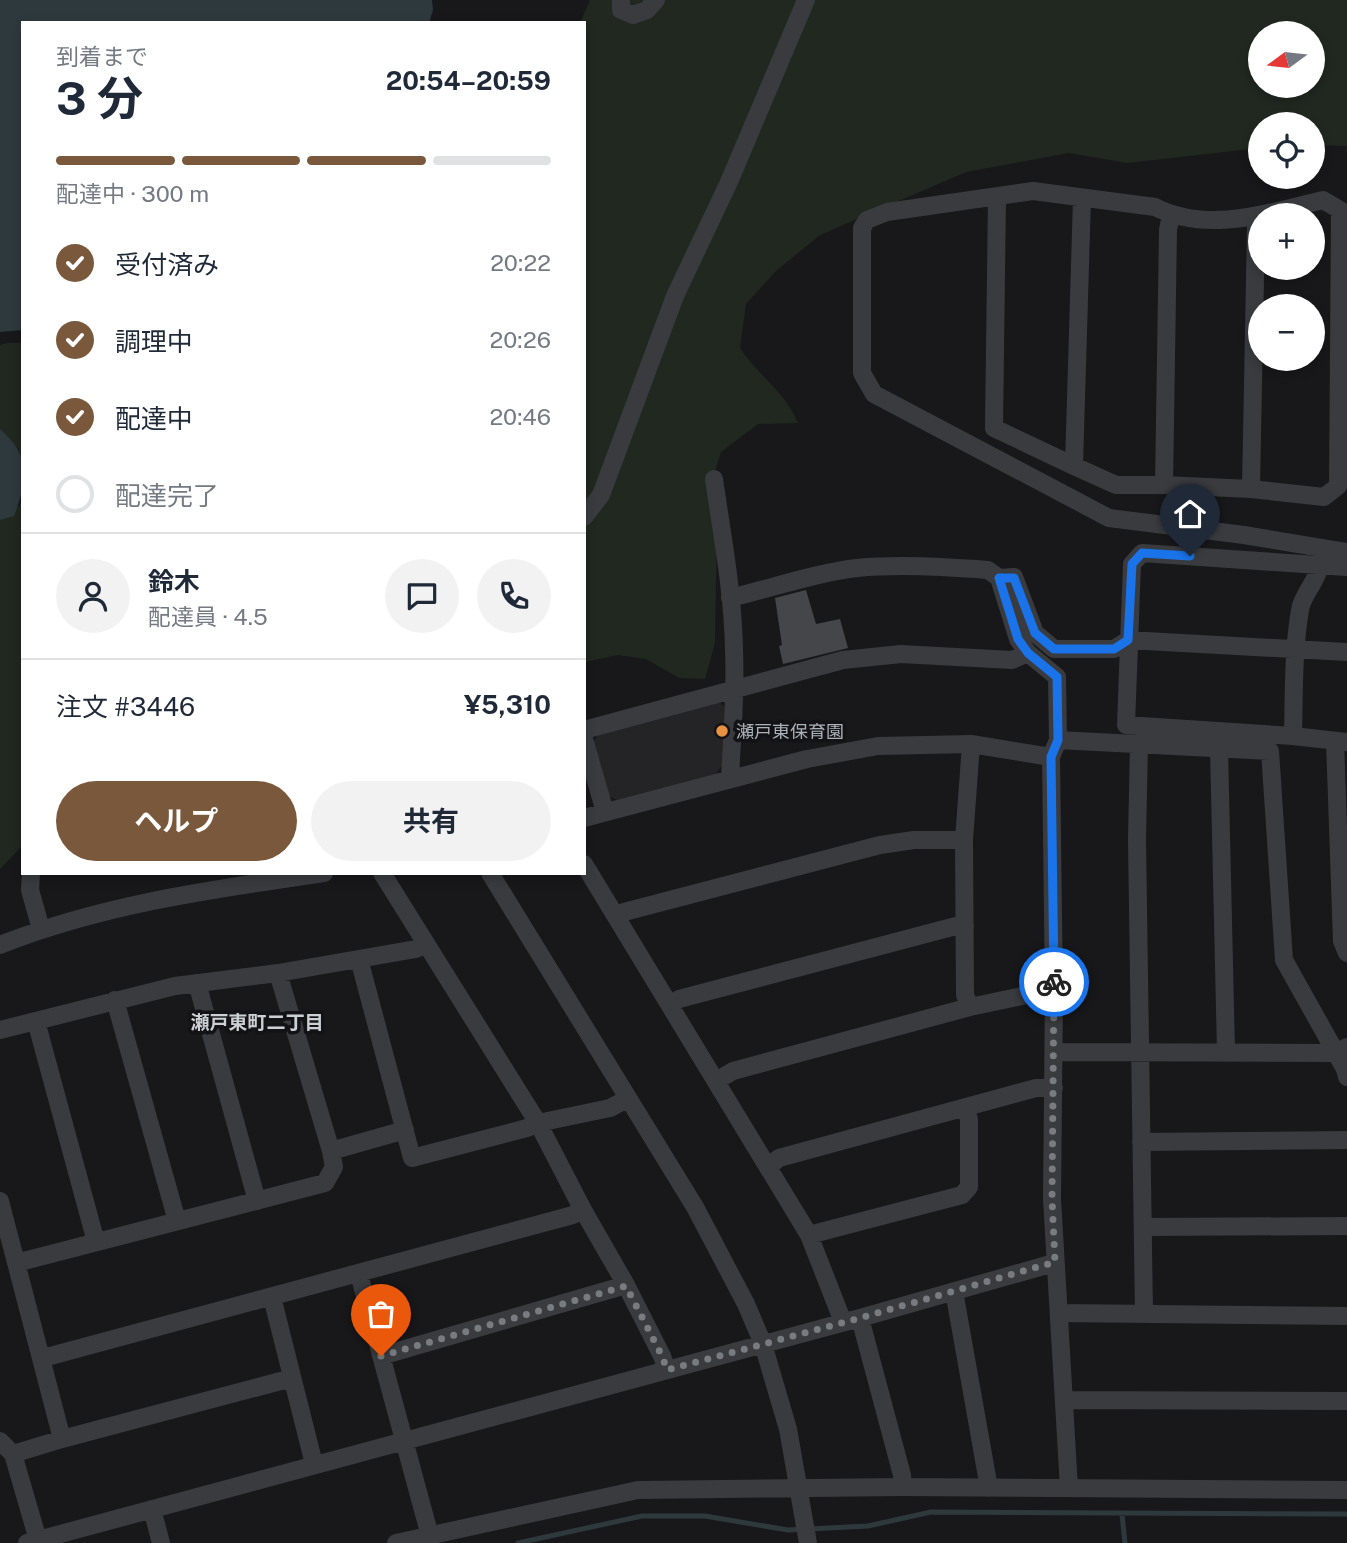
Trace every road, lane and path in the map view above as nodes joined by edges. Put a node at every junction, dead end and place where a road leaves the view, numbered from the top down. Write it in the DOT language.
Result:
graph roads {
  1 [pos="621,0"];
  2 [pos="656,0"];
  3 [pos="806,0"];
  4 [pos="997,198"];
  5 [pos="1082,198"];
  6 [pos="1309,203"];
  7 [pos="1171,215"];
  8 [pos="1248,217"];
  9 [pos="1255,280"];
  10 [pos="1074,466"];
  11 [pos="714,479"];
  12 [pos="1164,485"];
  13 [pos="1251,489"];
  14 [pos="586,514"];
  15 [pos="1347,552"];
  16 [pos="1320,566"];
  17 [pos="1347,567"];
  18 [pos="999,578"];
  19 [pos="730,598"];
  20 [pos="1128,640"];
  21 [pos="1296,649"];
  22 [pos="1347,652"];
  23 [pos="1028,653"];
  24 [pos="735,689"];
  25 [pos="586,729"];
  26 [pos="1293,736"];
  27 [pos="1058,740"];
  28 [pos="1341,741"];
  29 [pos="1139,743"];
  30 [pos="971,744"];
  31 [pos="586,747"];
  32 [pos="1219,748"];
  33 [pos="1051,757"];
  34 [pos="730,779"];
  35 [pos="606,812"];
  36 [pos="586,817"];
  37 [pos="964,841"];
  38 [pos="586,867"];
  39 [pos="31,875"];
  40 [pos="311,875"];
  41 [pos="383,875"];
  42 [pos="492,875"];
  43 [pos="616,917"];
  44 [pos="965,926"];
  45 [pos="41,929"];
  46 [pos="425,943"];
  47 [pos="0,945"];
  48 [pos="1347,953"];
  49 [pos="359,959"];
  50 [pos="278,973"];
  51 [pos="197,983"];
  52 [pos="1054,993"];
  53 [pos="116,1000"];
  54 [pos="670,1006"];
  55 [pos="970,1007"];
  56 [pos="36,1021"];
  57 [pos="0,1030"];
  58 [pos="1341,1050"];
  59 [pos="1226,1051"];
  60 [pos="1054,1052"];
  61 [pos="1140,1053"];
  62 [pos="1347,1077"];
  63 [pos="716,1081"];
  64 [pos="1054,1088"];
  65 [pos="627,1099"];
  66 [pos="966,1107"];
  67 [pos="538,1123"];
  68 [pos="405,1130"];
  69 [pos="1347,1140"];
  70 [pos="1141,1142"];
  71 [pos="331,1151"];
  72 [pos="768,1167"];
  73 [pos="257,1200"];
  74 [pos="0,1201"];
  75 [pos="583,1210"];
  76 [pos="177,1221"];
  77 [pos="1347,1226"];
  78 [pos="1143,1227"];
  79 [pos="809,1235"];
  80 [pos="96,1242"];
  81 [pos="1055,1262"];
  82 [pos="16,1263"];
  83 [pos="359,1274"];
  84 [pos="626,1286"];
  85 [pos="954,1291"];
  86 [pos="272,1297"];
  87 [pos="1059,1313"];
  88 [pos="1144,1314"];
  89 [pos="1347,1316"];
  90 [pos="852,1320"];
  91 [pos="763,1344"];
  92 [pos="381,1356"];
  93 [pos="43,1358"];
  94 [pos="667,1370"];
  95 [pos="292,1378"];
  96 [pos="1064,1401"];
  97 [pos="1347,1401"];
  98 [pos="62,1439"];
  99 [pos="403,1440"];
  100 [pos="6,1447"];
  101 [pos="314,1464"];
  102 [pos="903,1487"];
  103 [pos="800,1488"];
  104 [pos="989,1488"];
  105 [pos="1069,1488"];
  106 [pos="1347,1490"];
  107 [pos="152,1509"];
  108 [pos="430,1536"];
  109 [pos="33,1541"];
  110 [pos="161,1543"];
  111 [pos="396,1543"];
  112 [pos="808,1543"];
  1 -- 2 [label="street"];
  3 -- 14 [label="street"];
  4 -- 5 [label="street"];
  4 -- 10 [label="street"];
  4 -- 15 [label="street"];
  5 -- 7 [label="street"];
  5 -- 10 [label="street"];
  6 -- 13 [label="street"];
  7 -- 8 [label="street"];
  7 -- 12 [label="street"];
  9 -- 13 [label="street"];
  10 -- 12 [label="street"];
  11 -- 19 [label="street"];
  12 -- 13 [label="street"];
  16 -- 17 [label="street"];
  16 -- 20 [label="street"];
  16 -- 21 [label="street"];
  18 -- 19 [label="street"];
  18 -- 20 [label="street"];
  18 -- 23 [label="street"];
  19 -- 24 [label="street"];
  20 -- 21 [label="street"];
  20 -- 26 [label="street"];
  21 -- 22 [label="street"];
  21 -- 26 [label="street"];
  23 -- 24 [label="street"];
  23 -- 27 [label="street"];
  24 -- 25 [label="street"];
  24 -- 34 [label="street"];
  26 -- 28 [label="street"];
  27 -- 29 [label="street"];
  27 -- 33 [label="street"];
  28 -- 48 [label="street"];
  29 -- 32 [label="street"];
  29 -- 61 [label="street"];
  30 -- 33 [label="street"];
  30 -- 34 [label="street"];
  30 -- 37 [label="street"];
  31 -- 35 [label="street"];
  32 -- 58 [label="street"];
  32 -- 59 [label="street"];
  33 -- 52 [label="street"];
  34 -- 35 [label="street"];
  35 -- 36 [label="street"];
  37 -- 43 [label="street"];
  37 -- 44 [label="street"];
  38 -- 43 [label="street"];
  39 -- 45 [label="street"];
  40 -- 45 [label="street"];
  41 -- 46 [label="street"];
  42 -- 65 [label="street"];
  43 -- 54 [label="street"];
  44 -- 54 [label="street"];
  44 -- 55 [label="street"];
  45 -- 47 [label="street"];
  46 -- 49 [label="street"];
  46 -- 67 [label="street"];
  49 -- 50 [label="street"];
  49 -- 68 [label="street"];
  50 -- 51 [label="street"];
  50 -- 71 [label="street"];
  51 -- 53 [label="street"];
  51 -- 73 [label="street"];
  52 -- 55 [label="street"];
  52 -- 60 [label="street"];
  53 -- 56 [label="street"];
  53 -- 76 [label="street"];
  54 -- 63 [label="street"];
  55 -- 63 [label="street"];
  56 -- 57 [label="street"];
  56 -- 80 [label="street"];
  58 -- 59 [label="street"];
  58 -- 62 [label="street"];
  59 -- 61 [label="street"];
  60 -- 61 [label="street"];
  60 -- 64 [label="street"];
  61 -- 70 [label="street"];
  63 -- 72 [label="street"];
  64 -- 66 [label="street"];
  64 -- 81 [label="street"];
  65 -- 67 [label="street"];
  65 -- 91 [label="street"];
  66 -- 72 [label="street"];
  66 -- 79 [label="street"];
  67 -- 68 [label="street"];
  67 -- 75 [label="street"];
  68 -- 71 [label="street"];
  69 -- 70 [label="street"];
  70 -- 78 [label="street"];
  71 -- 73 [label="street"];
  72 -- 79 [label="street"];
  73 -- 76 [label="street"];
  74 -- 82 [label="street"];
  75 -- 83 [label="street"];
  75 -- 84 [label="street"];
  76 -- 80 [label="street"];
  77 -- 78 [label="street"];
  78 -- 88 [label="street"];
  79 -- 90 [label="street"];
  80 -- 82 [label="street"];
  81 -- 85 [label="street"];
  81 -- 87 [label="street"];
  82 -- 93 [label="street"];
  83 -- 86 [label="street"];
  83 -- 92 [label="street"];
  84 -- 92 [label="street"];
  84 -- 94 [label="street"];
  85 -- 90 [label="street"];
  85 -- 104 [label="street"];
  86 -- 93 [label="street"];
  86 -- 95 [label="street"];
  87 -- 88 [label="street"];
  87 -- 96 [label="street"];
  88 -- 89 [label="street"];
  90 -- 91 [label="street"];
  90 -- 102 [label="street"];
  91 -- 94 [label="street"];
  91 -- 103 [label="street"];
  92 -- 99 [label="street"];
  93 -- 98 [label="street"];
  94 -- 99 [label="street"];
  95 -- 98 [label="street"];
  95 -- 101 [label="street"];
  96 -- 97 [label="street"];
  96 -- 105 [label="street"];
  98 -- 100 [label="street"];
  99 -- 101 [label="street"];
  99 -- 108 [label="street"];
  100 -- 109 [label="street"];
  101 -- 107 [label="street"];
  102 -- 103 [label="street"];
  102 -- 104 [label="street"];
  103 -- 108 [label="street"];
  103 -- 112 [label="street"];
  104 -- 105 [label="street"];
  105 -- 106 [label="street"];
  107 -- 109 [label="street"];
  107 -- 110 [label="street"];
  108 -- 111 [label="street"];
}
